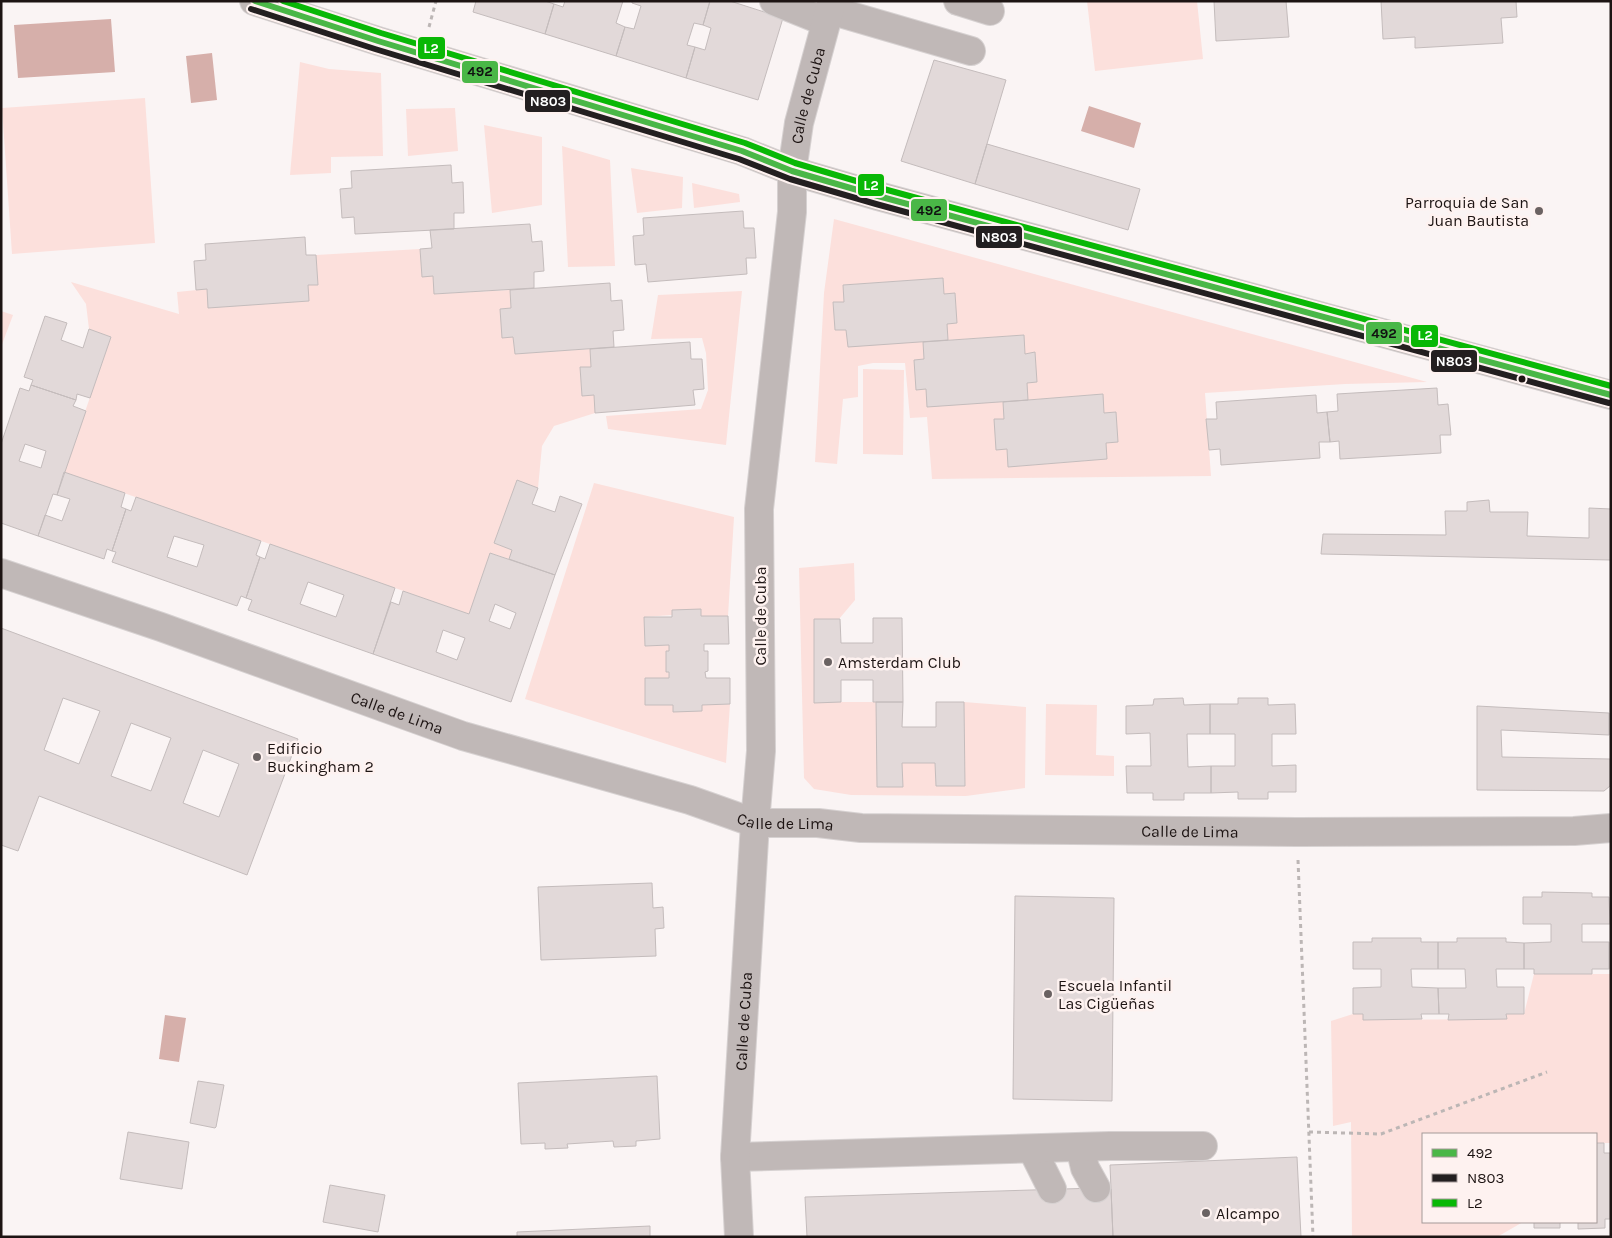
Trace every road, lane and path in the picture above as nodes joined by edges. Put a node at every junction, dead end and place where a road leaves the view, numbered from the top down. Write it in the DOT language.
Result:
graph roads {
  1 [pos="254,1"];
  2 [pos="774,1"];
  3 [pos="958,1"];
  4 [pos="829,11"];
  5 [pos="990,11"];
  6 [pos="971,51"];
  7 [pos="792,171"];
  8 [pos="1611,395"];
  9 [pos="1,573"];
  10 [pos="755,823"];
  11 [pos="1611,828"];
  12 [pos="1297,832"];
  13 [pos="1547,1072"];
  14 [pos="1309,1132"];
  15 [pos="1203,1146"];
  16 [pos="1080,1147"];
  17 [pos="1032,1149"];
  18 [pos="735,1157"];
  19 [pos="1096,1188"];
  20 [pos="1052,1189"];
  21 [pos="739,1237"];
  22 [pos="1313,1237"];
  1 -- 7 [label="street"];
  2 -- 4 [label="street"];
  3 -- 5 [label="street"];
  4 -- 6 [label="street"];
  4 -- 7 [label="street, Calle de Cuba"];
  7 -- 8 [label="street"];
  7 -- 10 [label="street, Calle de Cuba"];
  9 -- 10 [label="street, Calle de Lima"];
  10 -- 12 [label="street, Calle de Lima"];
  10 -- 18 [label="street, Calle de Cuba"];
  11 -- 12 [label="street, Calle de Lima"];
  12 -- 14 [label="path"];
  13 -- 14 [label="path"];
  14 -- 22 [label="path"];
  15 -- 16 [label="street"];
  16 -- 17 [label="street"];
  16 -- 19 [label="street"];
  17 -- 18 [label="street"];
  17 -- 20 [label="street"];
  18 -- 21 [label="street, Calle de Cuba"];
}
